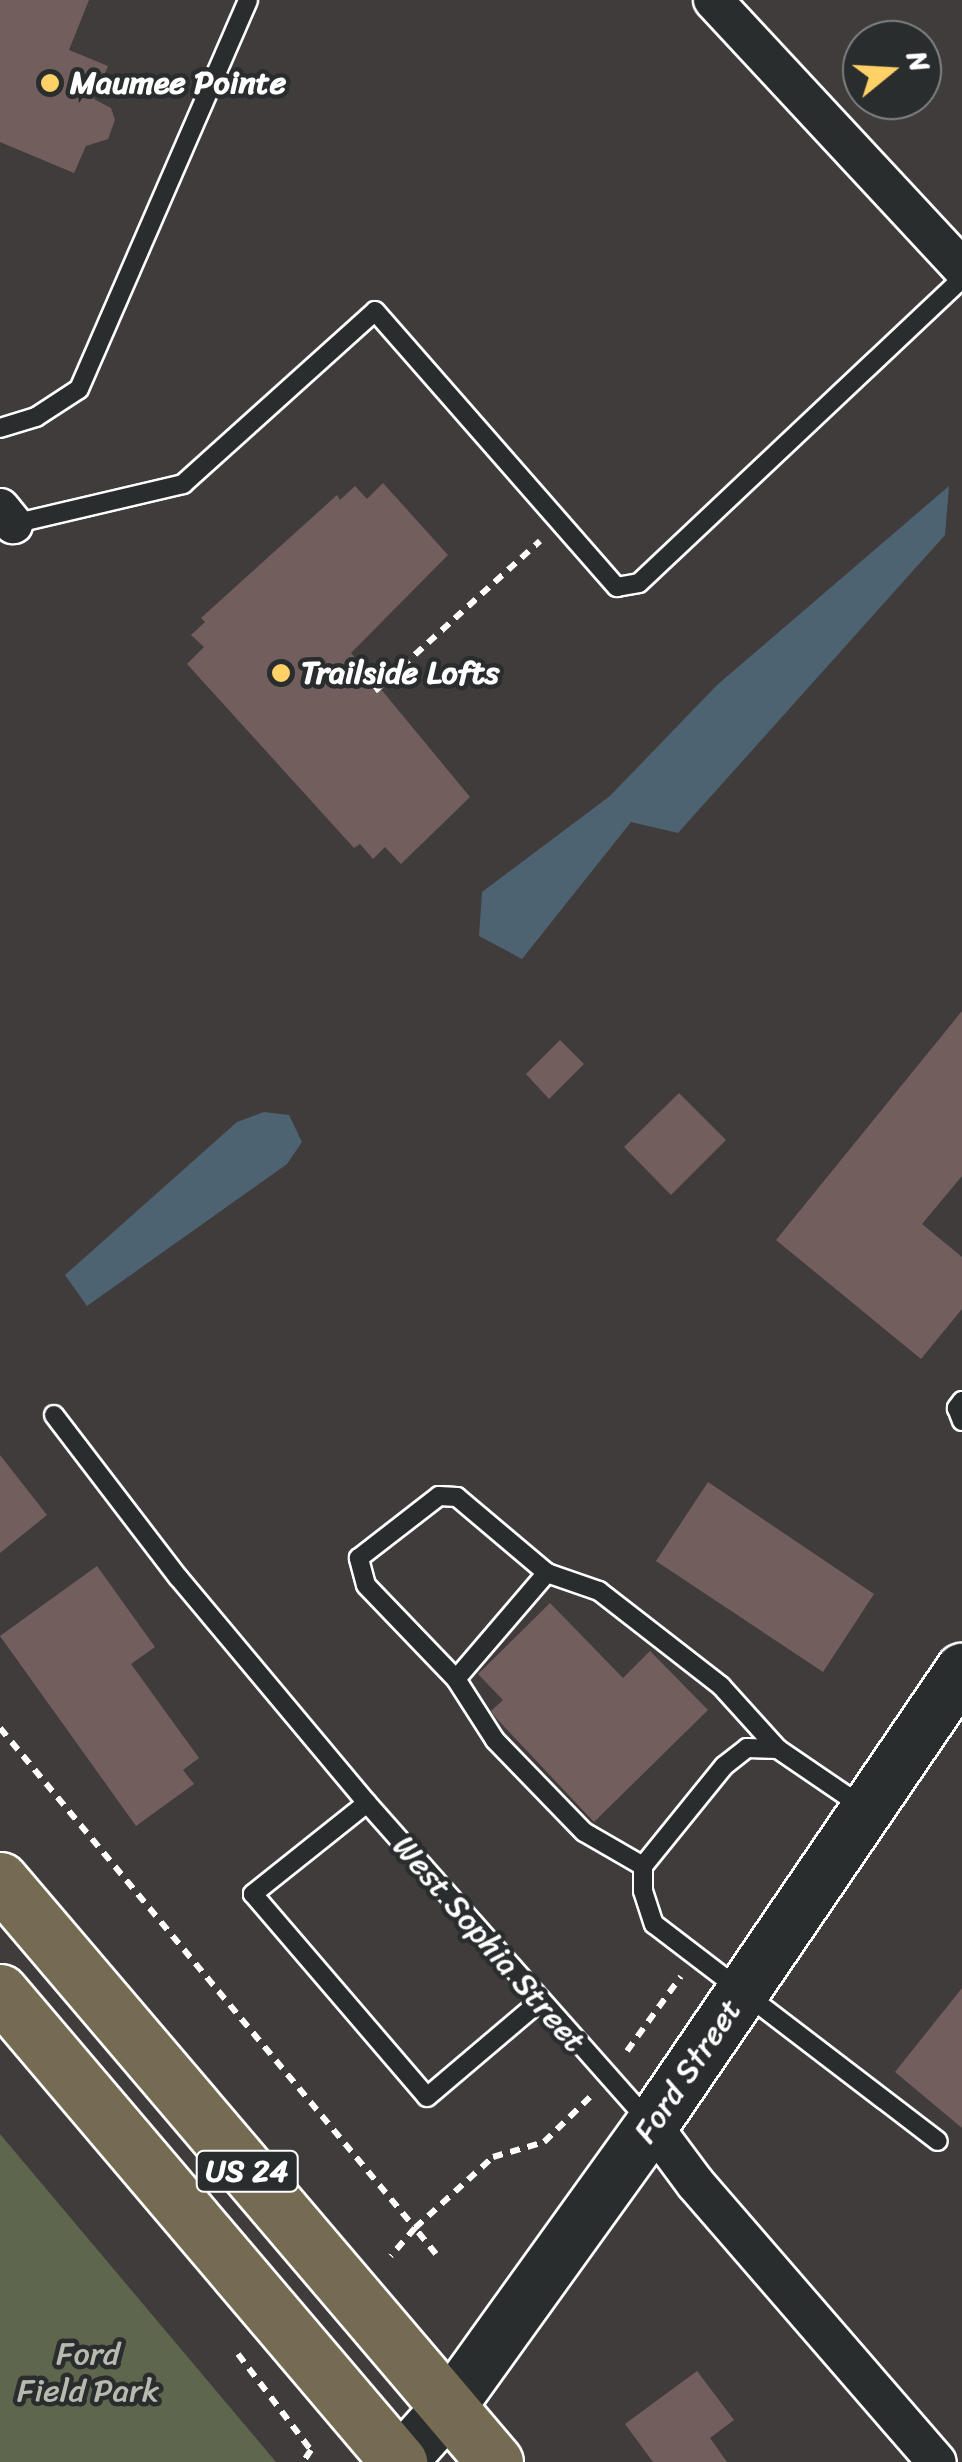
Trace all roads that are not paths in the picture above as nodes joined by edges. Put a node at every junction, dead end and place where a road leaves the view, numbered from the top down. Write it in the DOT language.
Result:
graph roads {
  1 [pos="248,0"];
  2 [pos="713,0"];
  3 [pos="962,268"];
  4 [pos="962,279"];
  5 [pos="0,428"];
  6 [pos="7,516"];
  7 [pos="962,1401"];
  8 [pos="54,1415"];
  9 [pos="962,1421"];
  10 [pos="547,1574"];
  11 [pos="962,1670"];
  12 [pos="456,1679"];
  13 [pos="778,1748"];
  14 [pos="367,1803"];
  15 [pos="867,1810"];
  16 [pos="643,1866"];
  17 [pos="0,1880"];
  18 [pos="0,1992"];
  19 [pos="740,1996"];
  20 [pos="538,2004"];
  21 [pos="652,2125"];
  22 [pos="938,2141"];
  23 [pos="450,2407"];
  24 [pos="399,2462"];
  25 [pos="495,2462"];
  26 [pos="937,2462"];
  1 -- 5 [label="lane"];
  2 -- 3 [label="street"];
  4 -- 6 [label="lane"];
  7 -- 9 [label="lane"];
  8 -- 14 [label="lane, West Sophia Street"];
  10 -- 12 [label="lane"];
  10 -- 12 [label="lane"];
  10 -- 13 [label="lane"];
  11 -- 15 [label="main road, Ford Street"];
  12 -- 16 [label="lane"];
  13 -- 15 [label="lane"];
  13 -- 16 [label="lane"];
  14 -- 20 [label="lane, West Sophia Street"];
  14 -- 20 [label="lane"];
  15 -- 19 [label="main road, Ford Street"];
  16 -- 19 [label="lane"];
  17 -- 23 [label="highway, US 24"];
  18 -- 24 [label="highway, US 24"];
  19 -- 21 [label="main road, Ford Street"];
  19 -- 22 [label="lane"];
  20 -- 21 [label="lane, West Sophia Street"];
  21 -- 23 [label="main road, Ford Street"];
  21 -- 26 [label="street, West Sophia Street"];
  23 -- 24 [label="main road, Ford Street"];
  23 -- 25 [label="highway, US 24"];
}
